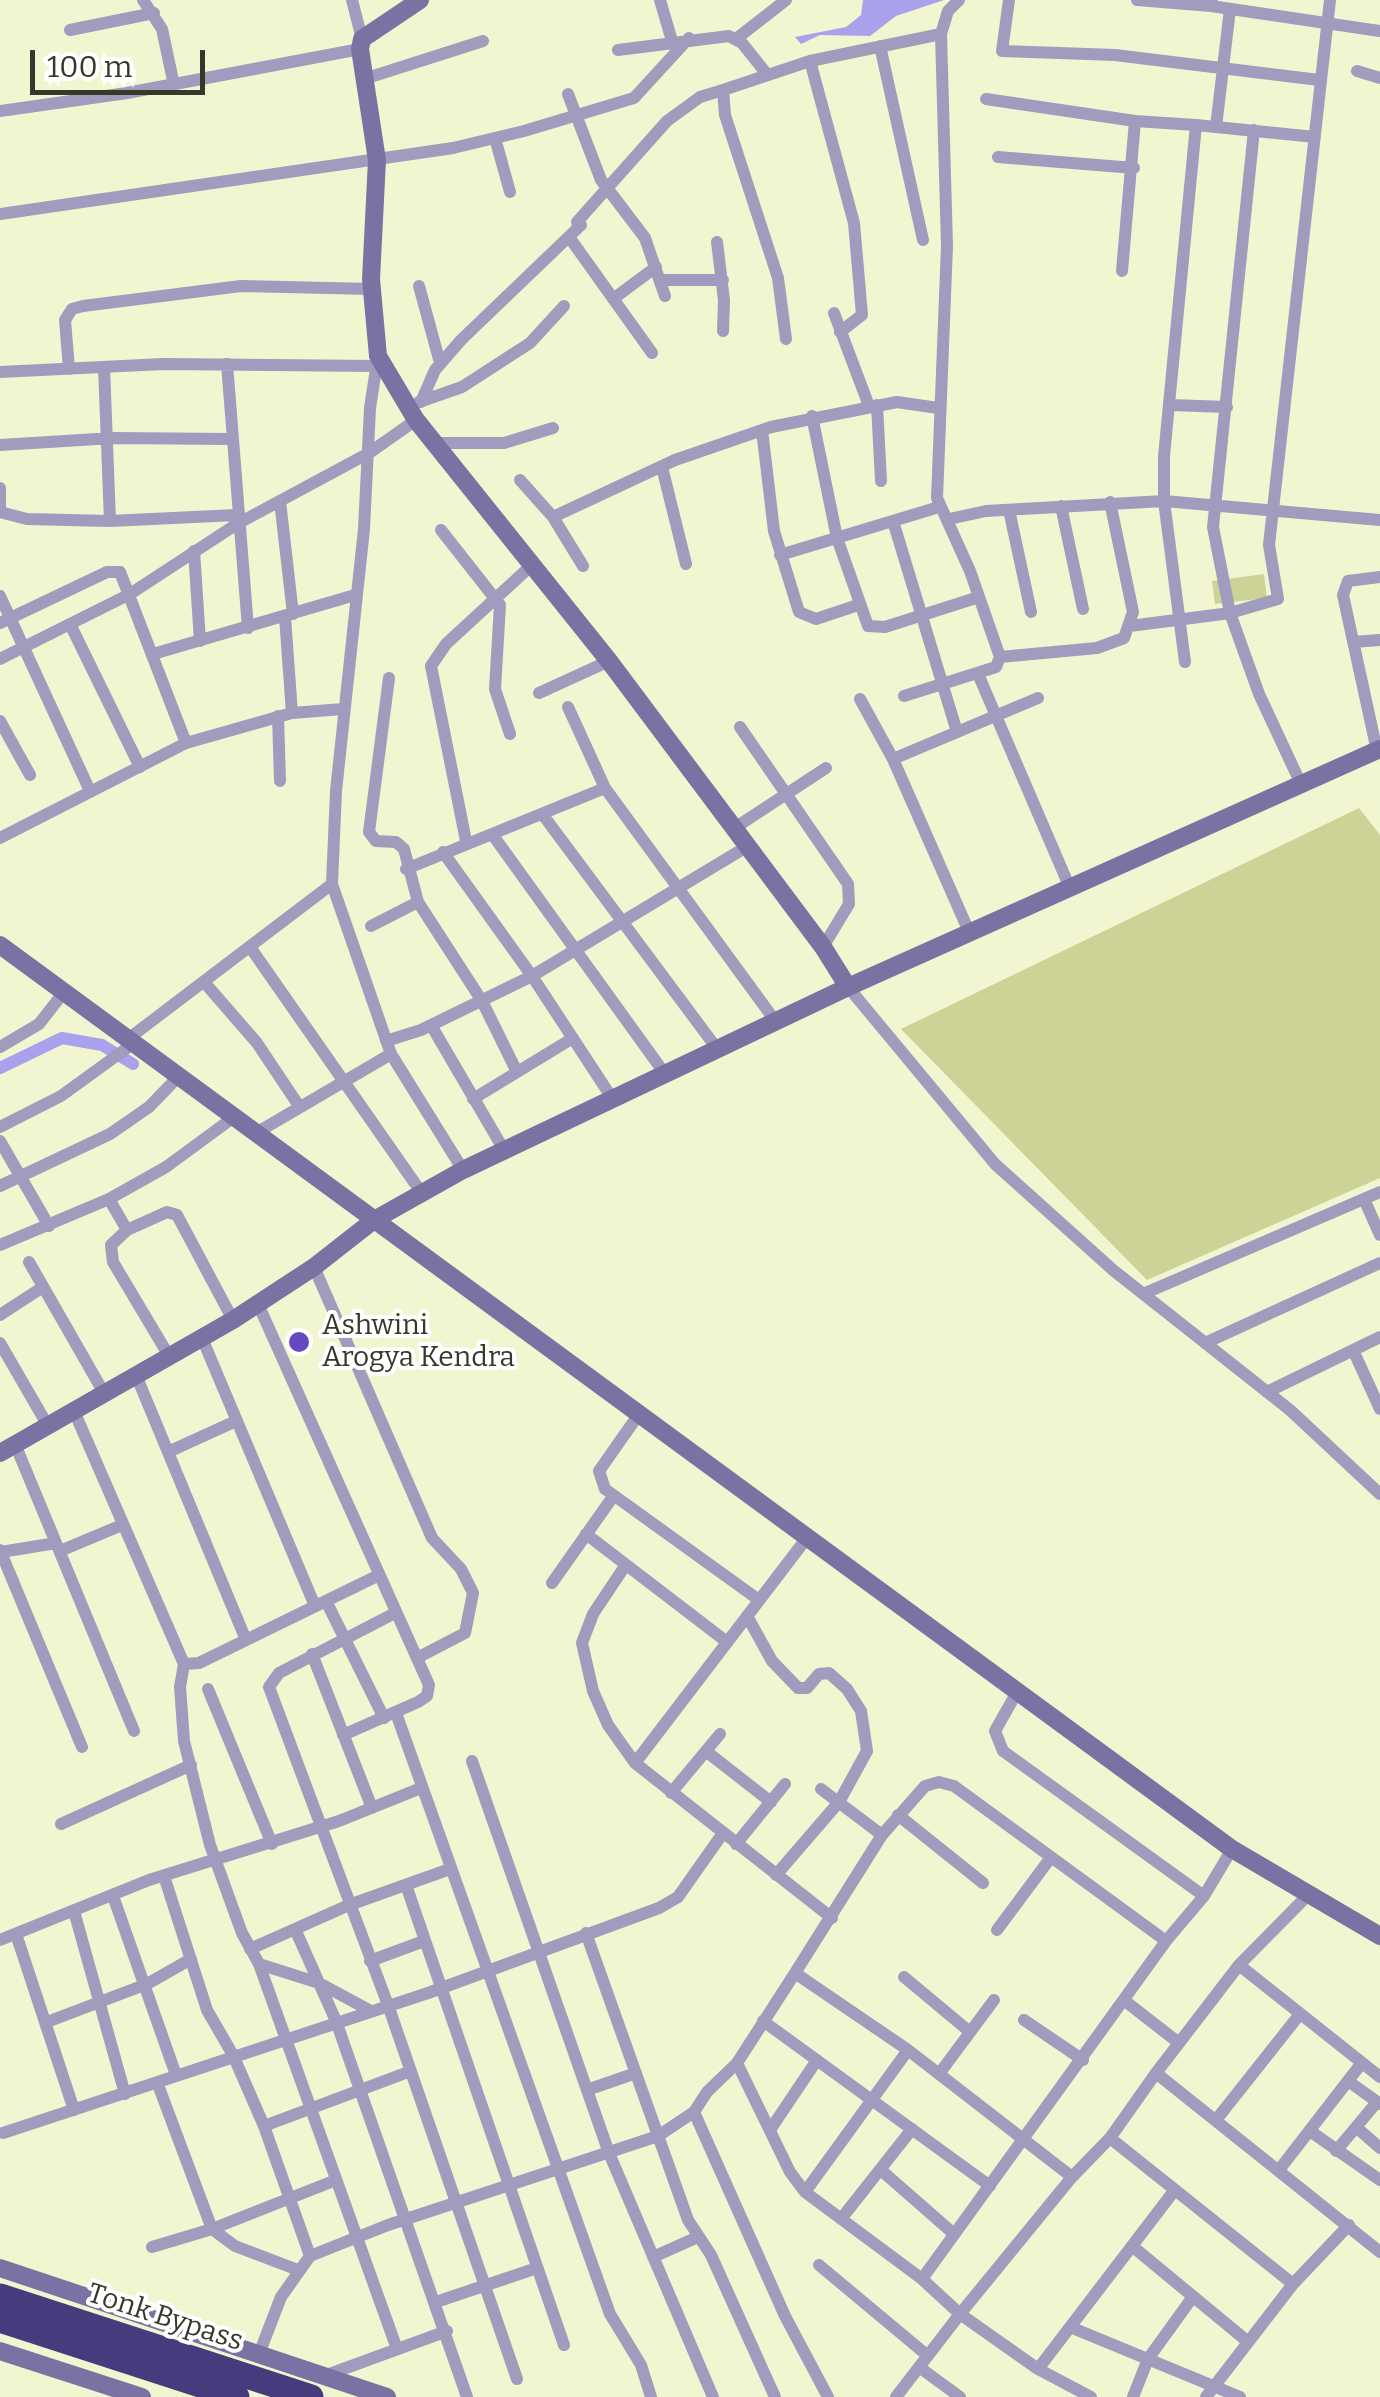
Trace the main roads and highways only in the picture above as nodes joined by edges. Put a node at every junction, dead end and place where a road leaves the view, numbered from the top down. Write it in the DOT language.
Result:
graph roads {
  1 [pos="0,2296"];
  2 [pos="0,2320"];
  3 [pos="318,2386"];
  4 [pos="237,2397"];
  1 -- 3 [label="highway, Tonk Bypass"];
  2 -- 4 [label="highway"];
}
